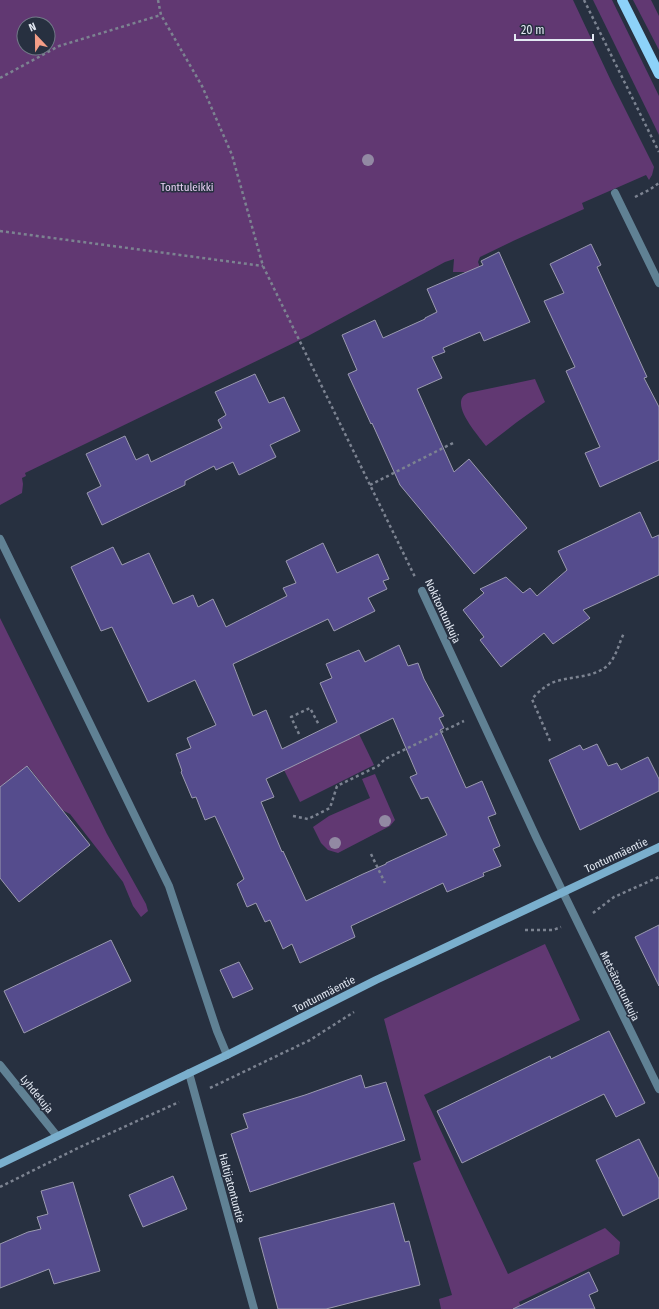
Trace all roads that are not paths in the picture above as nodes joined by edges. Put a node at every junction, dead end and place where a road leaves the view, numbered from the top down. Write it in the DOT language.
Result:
graph roads {
  1 [pos="622,0"];
  2 [pos="659,74"];
  3 [pos="615,193"];
  4 [pos="659,283"];
  5 [pos="0,539"];
  6 [pos="422,592"];
  7 [pos="659,847"];
  8 [pos="562,892"];
  9 [pos="227,1055"];
  10 [pos="0,1065"];
  11 [pos="189,1073"];
  12 [pos="659,1089"];
  13 [pos="57,1136"];
  14 [pos="0,1164"];
  15 [pos="254,1309"];
  1 -- 2 [label="main road"];
  3 -- 4 [label="street"];
  5 -- 9 [label="street"];
  6 -- 8 [label="street, Nokitontunkuja"];
  7 -- 8 [label="street, Tontunmäentie"];
  8 -- 9 [label="street, Tontunmäentie"];
  8 -- 12 [label="street, Metsätontunkuja"];
  9 -- 11 [label="street, Tontunmäentie"];
  10 -- 13 [label="street, Lyhdekuja"];
  11 -- 13 [label="street, Tontunmäentie"];
  11 -- 15 [label="street, Haltijatontuntie"];
  13 -- 14 [label="street, Tontunmäentie"];
}
